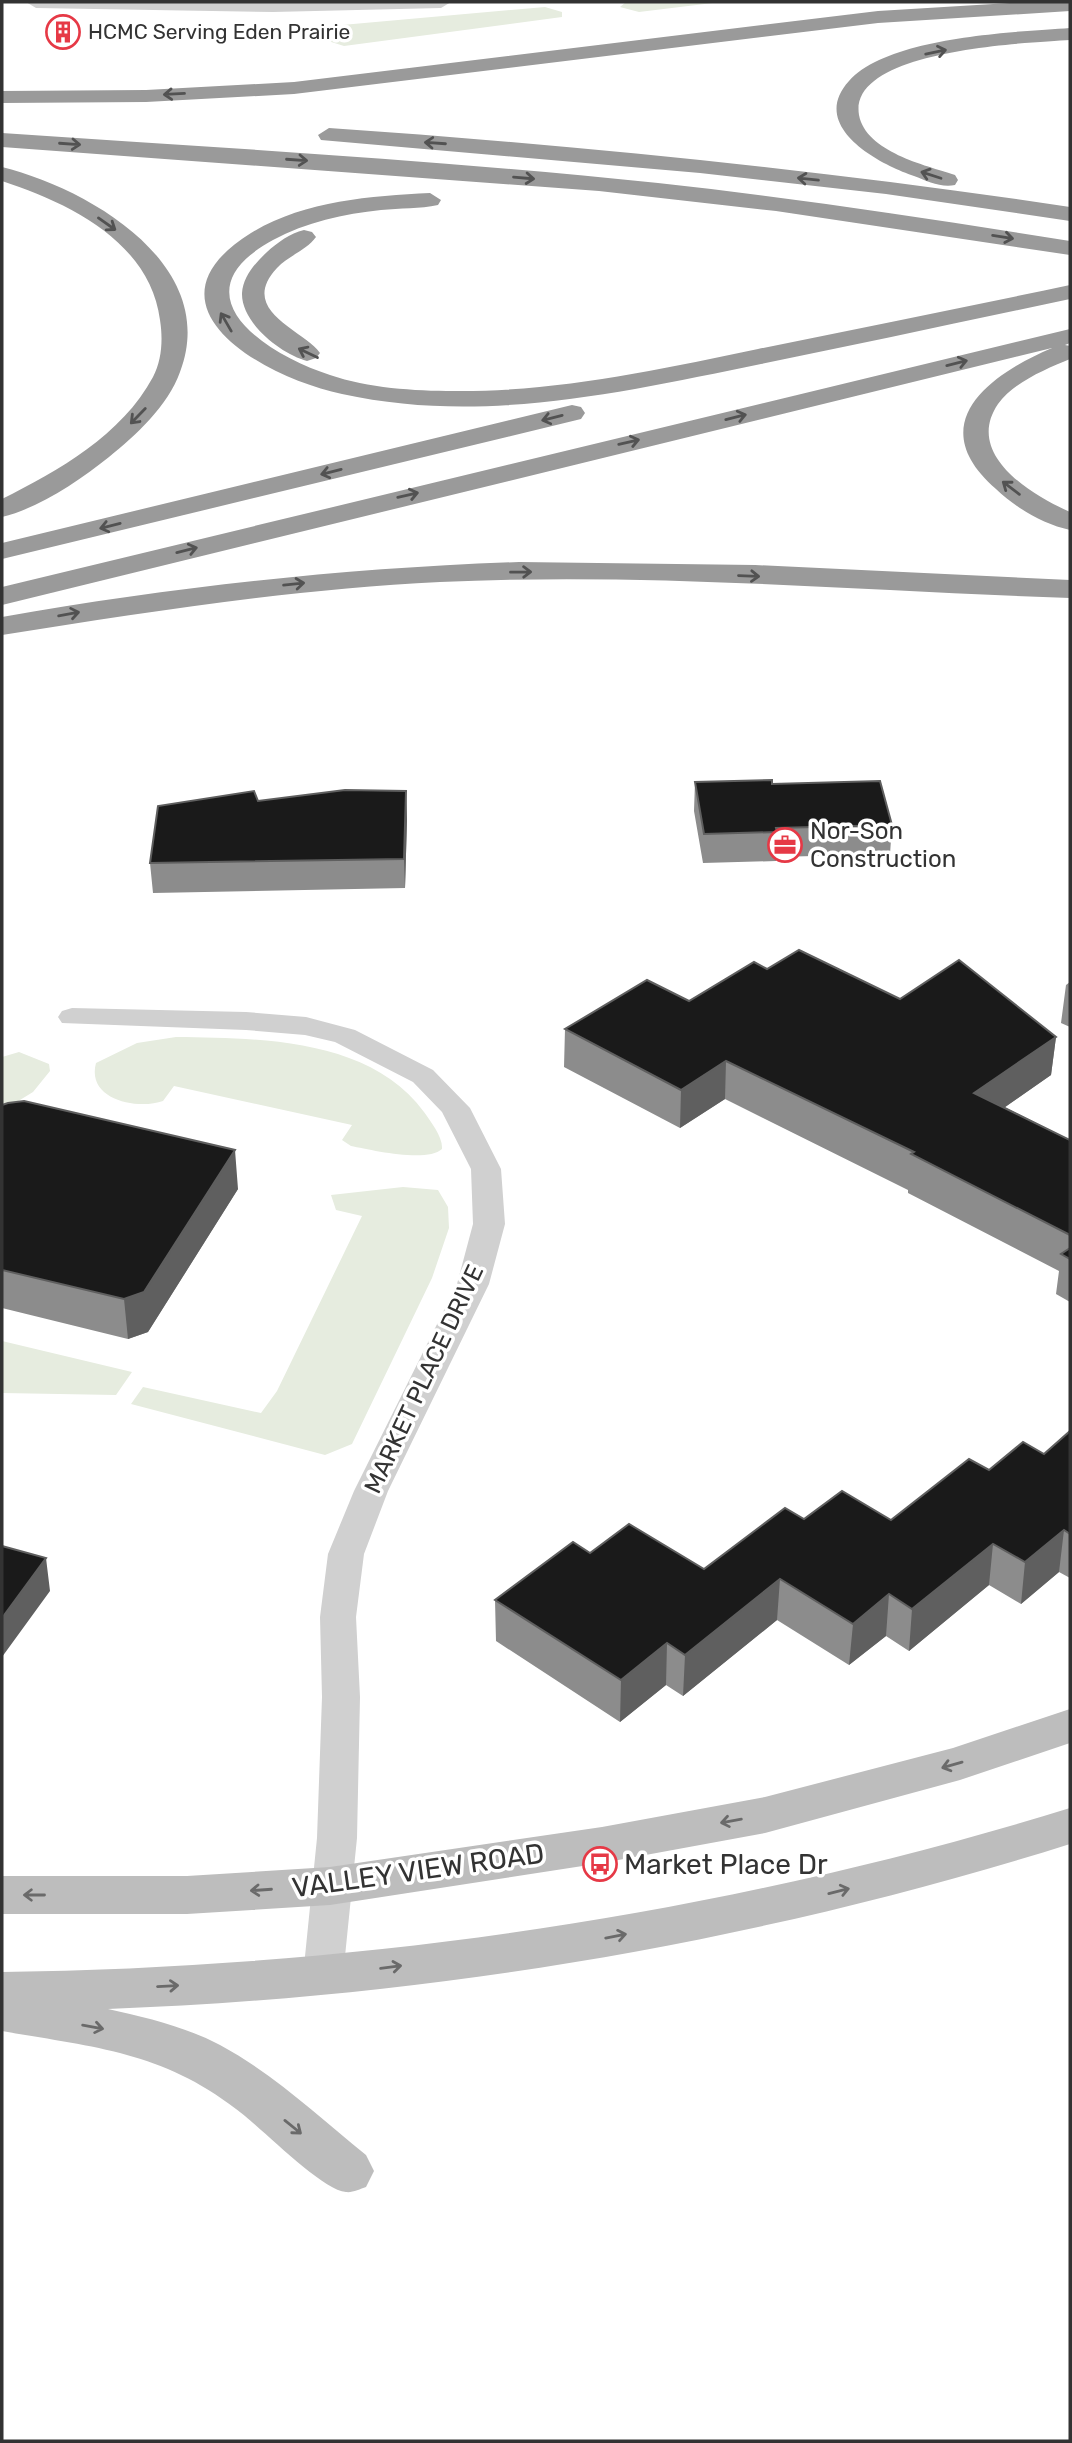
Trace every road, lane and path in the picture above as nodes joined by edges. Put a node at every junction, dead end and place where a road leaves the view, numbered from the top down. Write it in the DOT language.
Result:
graph roads {
  1 [pos="36,2"];
  2 [pos="441,2"];
  3 [pos="973,2"];
  4 [pos="1070,5"];
  5 [pos="1070,34"];
  6 [pos="223,91"];
  7 [pos="2,97"];
  8 [pos="2,113"];
  9 [pos="84,119"];
  10 [pos="302,133"];
  11 [pos="2,140"];
  12 [pos="2,174"];
  13 [pos="483,197"];
  14 [pos="457,198"];
  15 [pos="430,200"];
  16 [pos="1069,213"];
  17 [pos="887,220"];
  18 [pos="1070,248"];
  19 [pos="1070,292"];
  20 [pos="1070,336"];
  21 [pos="1070,350"];
  22 [pos="616,386"];
  23 [pos="2,509"];
  24 [pos="1070,522"];
  25 [pos="2,551"];
  26 [pos="1070,589"];
  27 [pos="2,596"];
  28 [pos="2,626"];
  29 [pos="72,1017"];
  30 [pos="1070,1726"];
  31 [pos="1070,1826"];
  32 [pos="330,1886"];
  33 [pos="2,1895"];
  34 [pos="323,1976"];
  35 [pos="2,1992"];
  36 [pos="2,2011"];
  37 [pos="347,2171"];
  1 -- 2 [label="street"];
  3 -- 6 [label="highway"];
  4 -- 6 [label="highway"];
  16 -- 5 [label="highway, one-way"];
  6 -- 7 [label="highway, one-way"];
  8 -- 9 [label="highway"];
  16 -- 10 [label="highway, one-way"];
  11 -- 17 [label="highway, one-way"];
  12 -- 23 [label="highway, one-way"];
  13 -- 17 [label="highway"];
  14 -- 15 [label="highway"];
  22 -- 15 [label="highway, one-way"];
  22 -- 15 [label="highway, one-way"];
  17 -- 18 [label="highway, one-way"];
  19 -- 22 [label="highway"];
  19 -- 25 [label="highway, one-way"];
  27 -- 20 [label="highway, one-way"];
  24 -- 21 [label="highway, one-way"];
  28 -- 26 [label="highway, one-way"];
  29 -- 32 [label="street, MARKET PLACE DRIVE"];
  30 -- 32 [label="main road, VALLEY VIEW ROAD, one-way"];
  34 -- 31 [label="main road, one-way"];
  32 -- 33 [label="main road, VALLEY VIEW ROAD, one-way"];
  32 -- 34 [label="street, MARKET PLACE DRIVE"];
  35 -- 34 [label="main road, one-way"];
  36 -- 37 [label="main road, one-way"];
}
